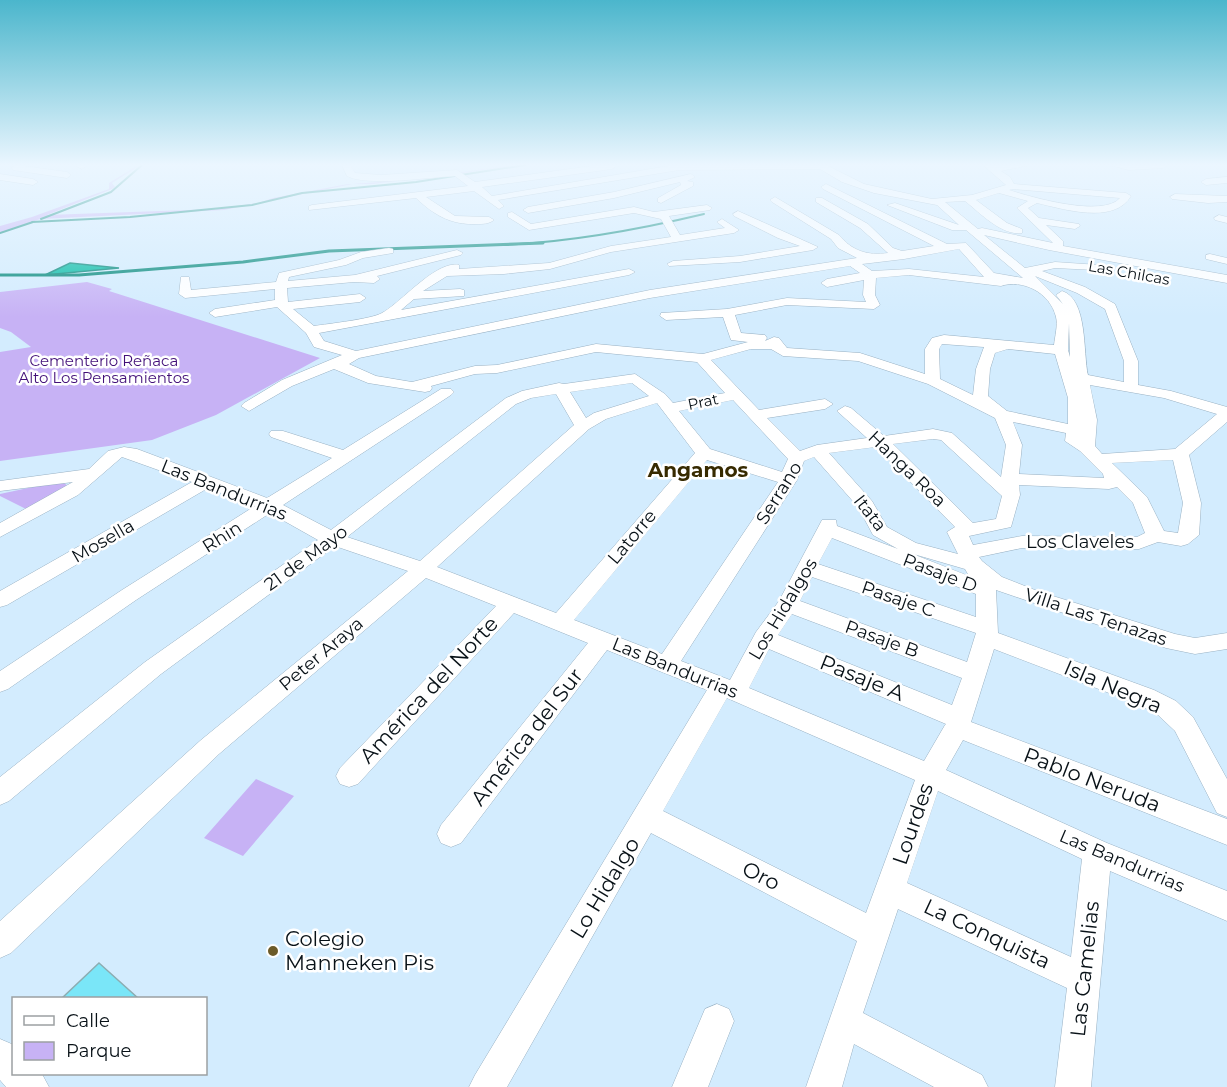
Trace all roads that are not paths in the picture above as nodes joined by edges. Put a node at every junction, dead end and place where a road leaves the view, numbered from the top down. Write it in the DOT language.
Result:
graph roads {
  1 [pos="444,216"];
  2 [pos="514,216"];
  3 [pos="585,216"];
  4 [pos="602,216"];
  5 [pos="662,216"];
  6 [pos="741,216"];
  7 [pos="801,216"];
  8 [pos="846,216"];
  9 [pos="882,216"];
  10 [pos="922,216"];
  11 [pos="958,216"];
  12 [pos="991,216"];
  13 [pos="1031,216"];
  14 [pos="589,218"];
  15 [pos="489,220"];
  16 [pos="1037,221"];
  17 [pos="722,222"];
  18 [pos="1075,226"];
  19 [pos="975,229"];
  20 [pos="1053,244"];
  21 [pos="676,245"];
  22 [pos="944,247"];
  23 [pos="726,248"];
  24 [pos="611,249"];
  25 [pos="389,251"];
  26 [pos="783,252"];
  27 [pos="1003,253"];
  28 [pos="898,254"];
  29 [pos="1210,257"];
  30 [pos="740,259"];
  31 [pos="867,259"];
  32 [pos="851,261"];
  33 [pos="1227,261"];
  34 [pos="673,264"];
  35 [pos="809,269"];
  36 [pos="1029,270"];
  37 [pos="443,273"];
  38 [pos="870,275"];
  39 [pos="760,277"];
  40 [pos="953,277"];
  41 [pos="354,278"];
  42 [pos="374,279"];
  43 [pos="1227,279"];
  44 [pos="185,280"];
  45 [pos="640,283"];
  46 [pos="827,283"];
  47 [pos="1034,284"];
  48 [pos="283,285"];
  49 [pos="707,285"];
  50 [pos="1217,290"];
  51 [pos="460,293"];
  52 [pos="410,296"];
  53 [pos="360,298"];
  54 [pos="281,305"];
  55 [pos="749,306"];
  56 [pos="215,313"];
  57 [pos="728,313"];
  58 [pos="666,316"];
  59 [pos="385,318"];
  60 [pos="311,331"];
  61 [pos="775,345"];
  62 [pos="1008,345"];
  63 [pos="1061,350"];
  64 [pos="355,355"];
  65 [pos="703,358"];
  66 [pos="1075,377"];
  67 [pos="933,381"];
  68 [pos="412,386"];
  69 [pos="559,387"];
  70 [pos="1131,387"];
  71 [pos="736,395"];
  72 [pos="665,403"];
  73 [pos="825,404"];
  74 [pos="249,406"];
  75 [pos="845,411"];
  76 [pos="1227,413"];
  77 [pos="755,415"];
  78 [pos="1002,415"];
  79 [pos="583,426"];
  80 [pos="1072,430"];
  81 [pos="277,434"];
  82 [pos="879,440"];
  83 [pos="1086,447"];
  84 [pos="817,450"];
  85 [pos="704,453"];
  86 [pos="1180,454"];
  87 [pos="347,457"];
  88 [pos="797,458"];
  89 [pos="1105,465"];
  90 [pos="95,474"];
  91 [pos="788,480"];
  92 [pos="206,482"];
  93 [pos="0,486"];
  94 [pos="1010,487"];
  95 [pos="271,506"];
  96 [pos="828,527"];
  97 [pos="969,530"];
  98 [pos="0,531"];
  99 [pos="1156,536"];
  100 [pos="332,539"];
  101 [pos="969,559"];
  102 [pos="808,568"];
  103 [pos="423,569"];
  104 [pos="986,590"];
  105 [pos="0,600"];
  106 [pos="510,604"];
  107 [pos="788,604"];
  108 [pos="560,622"];
  109 [pos="988,633"];
  110 [pos="764,638"];
  111 [pos="603,639"];
  112 [pos="1227,641"];
  113 [pos="667,665"];
  114 [pos="975,674"];
  115 [pos="0,682"];
  116 [pos="728,690"];
  117 [pos="958,723"];
  118 [pos="930,775"];
  119 [pos="349,776"];
  120 [pos="0,793"];
  121 [pos="1227,805"];
  122 [pos="647,817"];
  123 [pos="1227,832"];
  124 [pos="451,834"];
  125 [pos="1097,852"];
  126 [pos="890,890"];
  127 [pos="1227,906"];
  128 [pos="874,934"];
  129 [pos="0,942"];
  130 [pos="1084,979"];
  131 [pos="717,1021"];
  132 [pos="844,1021"];
  133 [pos="0,1056"];
  134 [pos="12,1067"];
  135 [pos="19,1075"];
  136 [pos="31,1087"];
  137 [pos="487,1087"];
  138 [pos="690,1087"];
  139 [pos="824,1087"];
  140 [pos="970,1087"];
  141 [pos="1073,1087"];
  1 -- 15 [label="street"];
  2 -- 14 [label="street"];
  3 -- 14 [label="street"];
  4 -- 14 [label="street"];
  5 -- 21 [label="street"];
  6 -- 26 [label="street"];
  7 -- 31 [label="street"];
  8 -- 28 [label="street"];
  9 -- 22 [label="street"];
  10 -- 19 [label="street"];
  11 -- 19 [label="street"];
  12 -- 20 [label="street"];
  13 -- 16 [label="street"];
  16 -- 18 [label="street"];
  16 -- 20 [label="street"];
  17 -- 21 [label="street"];
  19 -- 20 [label="street"];
  19 -- 27 [label="street"];
  20 -- 27 [label="street"];
  20 -- 43 [label="street"];
  21 -- 24 [label="street"];
  22 -- 28 [label="street"];
  22 -- 47 [label="street"];
  23 -- 30 [label="street"];
  24 -- 37 [label="street"];
  24 -- 45 [label="street"];
  25 -- 48 [label="street"];
  26 -- 30 [label="street"];
  26 -- 35 [label="street"];
  27 -- 36 [label="street"];
  27 -- 47 [label="street"];
  28 -- 31 [label="street"];
  28 -- 40 [label="street"];
  29 -- 33 [label="street"];
  30 -- 34 [label="street"];
  30 -- 39 [label="street"];
  31 -- 32 [label="street"];
  32 -- 35 [label="street"];
  32 -- 38 [label="street"];
  35 -- 39 [label="street"];
  36 -- 50 [label="street, Las Chilcas"];
  36 -- 66 [label="street"];
  36 -- 70 [label="street"];
  37 -- 41 [label="street"];
  37 -- 52 [label="street"];
  38 -- 40 [label="street"];
  38 -- 46 [label="street"];
  38 -- 55 [label="street"];
  39 -- 49 [label="street"];
  40 -- 47 [label="street"];
  41 -- 42 [label="street"];
  41 -- 48 [label="street"];
  44 -- 48 [label="street"];
  45 -- 49 [label="street"];
  45 -- 59 [label="street"];
  45 -- 64 [label="street"];
  47 -- 63 [label="street"];
  48 -- 54 [label="street"];
  49 -- 55 [label="street"];
  51 -- 52 [label="street"];
  52 -- 59 [label="street"];
  53 -- 54 [label="street"];
  54 -- 56 [label="street"];
  54 -- 60 [label="street"];
  55 -- 57 [label="street"];
  57 -- 58 [label="street"];
  57 -- 61 [label="street"];
  59 -- 60 [label="street"];
  60 -- 64 [label="street"];
  61 -- 65 [label="street"];
  61 -- 67 [label="street"];
  62 -- 63 [label="street"];
  62 -- 67 [label="street"];
  62 -- 78 [label="street"];
  63 -- 66 [label="street"];
  64 -- 68 [label="street"];
  64 -- 74 [label="street"];
  65 -- 68 [label="street"];
  65 -- 71 [label="street"];
  66 -- 70 [label="street"];
  66 -- 80 [label="street"];
  66 -- 83 [label="street"];
  67 -- 78 [label="street"];
  68 -- 87 [label="street, Rhin"];
  69 -- 72 [label="street, 21 de Mayo"];
  69 -- 79 [label="street"];
  69 -- 100 [label="street, 21 de Mayo"];
  70 -- 76 [label="street"];
  71 -- 72 [label="street, Prat"];
  71 -- 77 [label="street"];
  72 -- 79 [label="street, Peter Araya"];
  72 -- 85 [label="street"];
  73 -- 77 [label="street"];
  75 -- 82 [label="street, Hanga Roa"];
  76 -- 86 [label="street"];
  77 -- 88 [label="street"];
  78 -- 80 [label="street"];
  78 -- 94 [label="street"];
  79 -- 103 [label="street, Peter Araya"];
  80 -- 83 [label="street"];
  81 -- 87 [label="street"];
  82 -- 84 [label="street, Serrano"];
  82 -- 94 [label="street, Serrano"];
  82 -- 97 [label="street, Hanga Roa"];
  83 -- 89 [label="street"];
  84 -- 88 [label="street, Serrano"];
  84 -- 101 [label="street, Itata"];
  85 -- 91 [label="street"];
  85 -- 108 [label="street, Latorre"];
  86 -- 89 [label="street"];
  86 -- 99 [label="street, Los Claveles"];
  87 -- 95 [label="street, Rhin"];
  88 -- 91 [label="street, Serrano"];
  89 -- 94 [label="street"];
  89 -- 99 [label="street"];
  90 -- 92 [label="street, Las Bandurrias"];
  90 -- 93 [label="street"];
  90 -- 98 [label="street"];
  91 -- 113 [label="street, Serrano"];
  92 -- 95 [label="street, Las Bandurrias"];
  92 -- 105 [label="street, Mosella"];
  94 -- 97 [label="street"];
  95 -- 100 [label="street, Las Bandurrias"];
  95 -- 115 [label="street, Rhin"];
  96 -- 102 [label="street, Los Hidalgos"];
  96 -- 104 [label="street, Pasaje D"];
  97 -- 101 [label="street, Lourdes"];
  99 -- 101 [label="street, Los Claveles"];
  100 -- 103 [label="street, Las Bandurrias"];
  100 -- 120 [label="street, 21 de Mayo"];
  101 -- 104 [label="street, Lourdes"];
  101 -- 112 [label="street, Villa Las Tenazas"];
  102 -- 107 [label="street, Los Hidalgos"];
  102 -- 109 [label="street, Pasaje C"];
  103 -- 106 [label="street, Las Bandurrias"];
  103 -- 129 [label="street, Peter Araya"];
  104 -- 109 [label="street, Lourdes"];
  106 -- 108 [label="street, Las Bandurrias"];
  106 -- 119 [label="street, América del Norte"];
  107 -- 110 [label="street, Los Hidalgos"];
  107 -- 114 [label="street, Pasaje B"];
  108 -- 111 [label="street, Las Bandurrias"];
  109 -- 114 [label="street, Lourdes"];
  109 -- 121 [label="street, Isla Negra"];
  110 -- 116 [label="street, Los Hidalgos"];
  110 -- 117 [label="street, Pasaje A"];
  111 -- 113 [label="street, Las Bandurrias"];
  111 -- 124 [label="street, América del Sur"];
  113 -- 116 [label="street, Las Bandurrias"];
  114 -- 117 [label="street, Lourdes"];
  116 -- 118 [label="street, Las Bandurrias"];
  116 -- 122 [label="street, Lo Hidalgo"];
  117 -- 118 [label="street, Lourdes"];
  117 -- 123 [label="street, Pablo Neruda"];
  118 -- 125 [label="street, Las Bandurrias"];
  118 -- 126 [label="street, Lourdes"];
  122 -- 128 [label="street, Oro"];
  122 -- 137 [label="street, Lo Hidalgo"];
  125 -- 127 [label="street, Las Bandurrias"];
  125 -- 130 [label="street, Las Camelias"];
  126 -- 128 [label="street, Lourdes"];
  126 -- 130 [label="street, La Conquista"];
  128 -- 132 [label="street, Lourdes"];
  130 -- 141 [label="street, Las Camelias"];
  131 -- 138 [label="street"];
  132 -- 139 [label="street, Lourdes"];
  132 -- 140 [label="street"];
  133 -- 134 [label="street"];
  135 -- 136 [label="street"];
}
